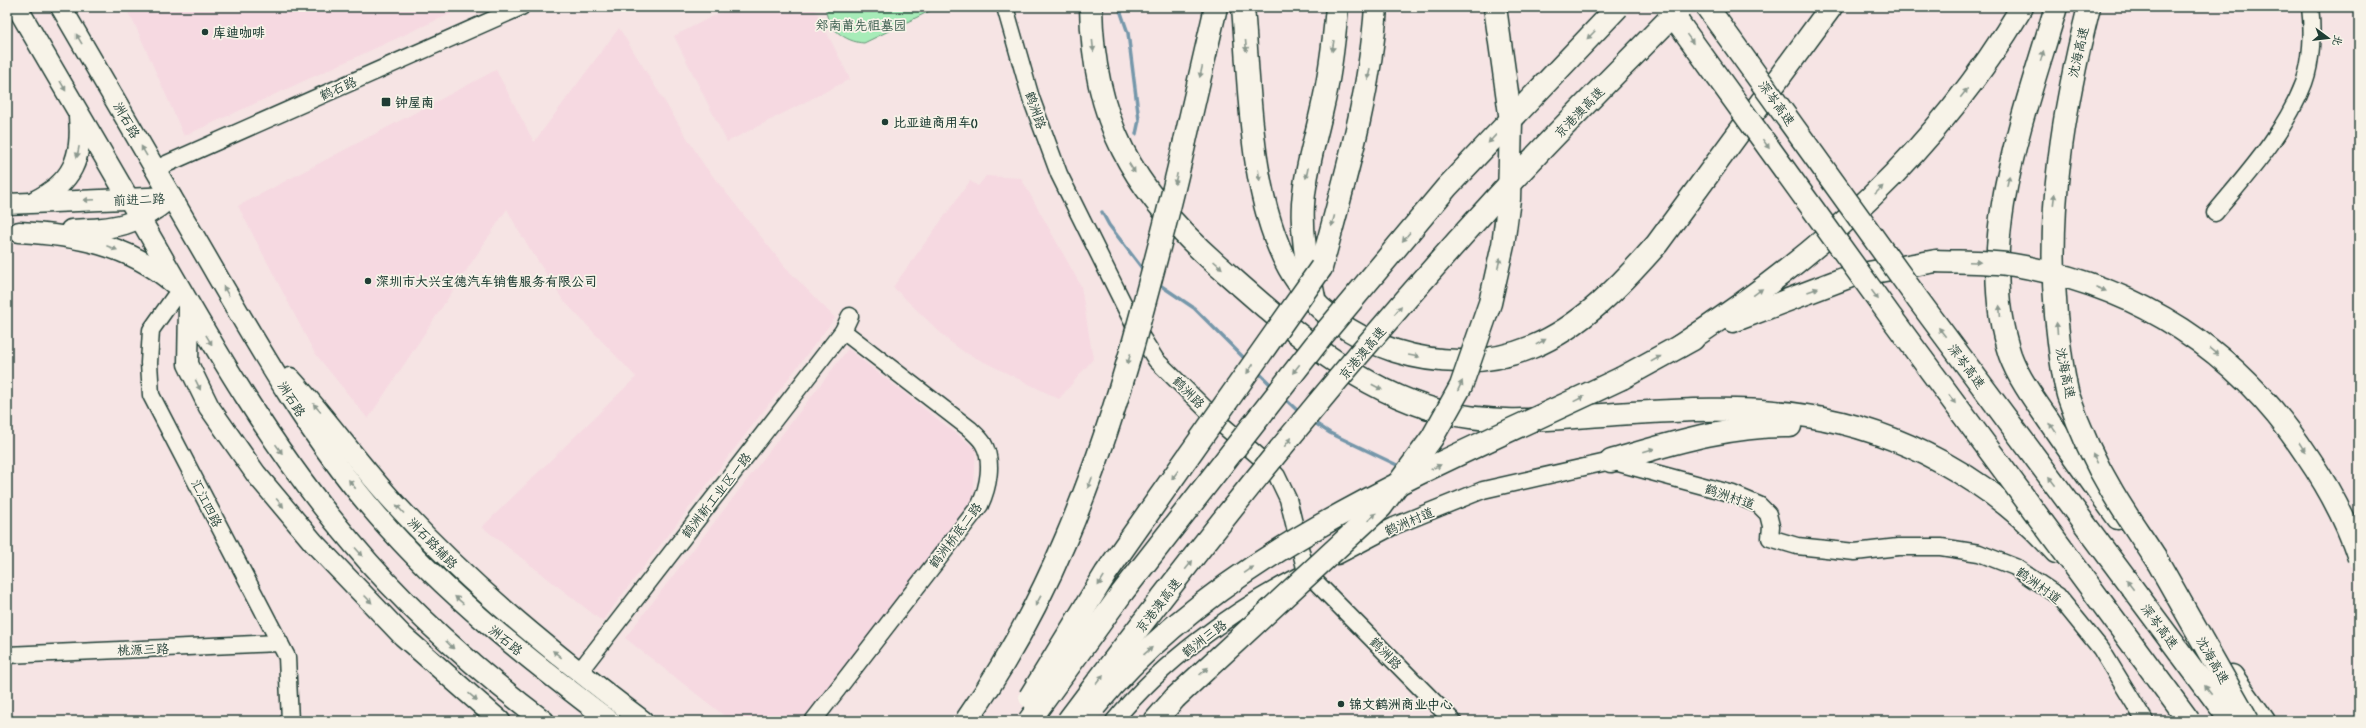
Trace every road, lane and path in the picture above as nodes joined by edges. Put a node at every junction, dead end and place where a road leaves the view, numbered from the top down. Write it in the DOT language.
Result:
graph roads {
  1 [pos="8,7"];
  2 [pos="17,7"];
  3 [pos="60,7"];
  4 [pos="521,7"];
  5 [pos="1006,7"];
  6 [pos="1091,7"];
  7 [pos="1216,7"];
  8 [pos="1243,7"];
  9 [pos="1337,7"];
  10 [pos="1376,7"];
  11 [pos="1495,7"];
  12 [pos="1618,7"];
  13 [pos="1667,7"];
  14 [pos="1681,7"];
  15 [pos="1707,7"];
  16 [pos="1831,7"];
  17 [pos="2022,7"];
  18 [pos="2056,7"];
  19 [pos="2089,7"];
  20 [pos="2310,7"];
  21 [pos="29,28"];
  22 [pos="79,113"];
  23 [pos="155,169"];
  24 [pos="171,197"];
  25 [pos="128,199"];
  26 [pos="32,203"];
  27 [pos="7,204"];
  28 [pos="2214,213"];
  29 [pos="140,220"];
  30 [pos="13,233"];
  31 [pos="180,289"];
  32 [pos="1314,301"];
  33 [pos="189,306"];
  34 [pos="850,316"];
  35 [pos="843,331"];
  36 [pos="252,337"];
  37 [pos="1680,346"];
  38 [pos="1877,434"];
  39 [pos="1611,461"];
  40 [pos="2359,558"];
  41 [pos="1306,572"];
  42 [pos="280,643"];
  43 [pos="7,655"];
  44 [pos="580,672"];
  45 [pos="564,686"];
  46 [pos="641,719"];
  47 [pos="290,721"];
  48 [pos="500,721"];
  49 [pos="544,721"];
  50 [pos="610,721"];
  51 [pos="813,721"];
  52 [pos="966,721"];
  53 [pos="1016,721"];
  54 [pos="1029,721"];
  55 [pos="1068,721"];
  56 [pos="1083,721"];
  57 [pos="1114,721"];
  58 [pos="1155,721"];
  59 [pos="1453,721"];
  60 [pos="2146,721"];
  61 [pos="2184,721"];
  62 [pos="2189,721"];
  63 [pos="2231,721"];
  64 [pos="2248,721"];
  65 [pos="2264,721"];
  1 -- 21 [label="main road"];
  2 -- 21 [label="main road"];
  23 -- 3 [label="main road, 洲石路, one-way"];
  4 -- 23 [label="street, 鹤石路"];
  5 -- 41 [label="street, 鹤洲路"];
  6 -- 38 [label="highway, one-way"];
  7 -- 52 [label="highway, one-way, bridge"];
  8 -- 32 [label="highway, one-way"];
  9 -- 32 [label="highway, one-way"];
  10 -- 53 [label="highway, one-way, bridge"];
  58 -- 11 [label="highway, one-way, bridge"];
  12 -- 54 [label="highway, one-way, bridge"];
  13 -- 62 [label="highway, one-way, bridge"];
  55 -- 14 [label="highway, 京港澳高速, one-way, bridge"];
  63 -- 15 [label="highway, 深岑高速, one-way, bridge"];
  32 -- 16 [label="highway, one-way"];
  37 -- 17 [label="highway, one-way"];
  65 -- 18 [label="highway, one-way"];
  64 -- 19 [label="highway, 沈海高速, one-way, bridge"];
  20 -- 28 [label="street"];
  21 -- 22 [label="main road, one-way"];
  22 -- 25 [label="main road"];
  22 -- 26 [label="main road, one-way"];
  23 -- 24 [label="main road, 洲石路"];
  24 -- 25 [label="main road, 前进二路"];
  24 -- 29 [label="main road, 前进二路"];
  36 -- 24 [label="main road, 洲石路, one-way"];
  25 -- 26 [label="main road, 前进二路, one-way"];
  25 -- 29 [label="main road"];
  26 -- 27 [label="main road, 前进二路"];
  29 -- 30 [label="main road, 前进二路"];
  29 -- 31 [label="main road"];
  30 -- 31 [label="main road, one-way"];
  31 -- 33 [label="main road"];
  31 -- 42 [label="street, 汇江四路"];
  33 -- 48 [label="main road, one-way"];
  33 -- 49 [label="main road, one-way"];
  34 -- 35 [label="street, 鹤洲新工业区一路"];
  35 -- 44 [label="street, 鹤洲新工业区一路"];
  35 -- 51 [label="street, 鹤洲桥底二路"];
  44 -- 36 [label="main road, 洲石路辅路, one-way"];
  45 -- 36 [label="main road, 洲石路, one-way"];
  37 -- 40 [label="highway, one-way, bridge"];
  56 -- 37 [label="highway, one-way, bridge"];
  39 -- 38 [label="highway, one-way"];
  38 -- 61 [label="highway"];
  39 -- 41 [label="street, 鹤洲村道"];
  39 -- 60 [label="street, 鹤洲村道"];
  41 -- 57 [label="street, 鹤洲三路"];
  41 -- 59 [label="street, 鹤洲路"];
  42 -- 43 [label="street, 桃源三路"];
  42 -- 47 [label="street, 汇江四路"];
  44 -- 46 [label="main road, 洲石路辅路"];
  45 -- 46 [label="main road"];
  45 -- 50 [label="main road, 洲石路"];
}
